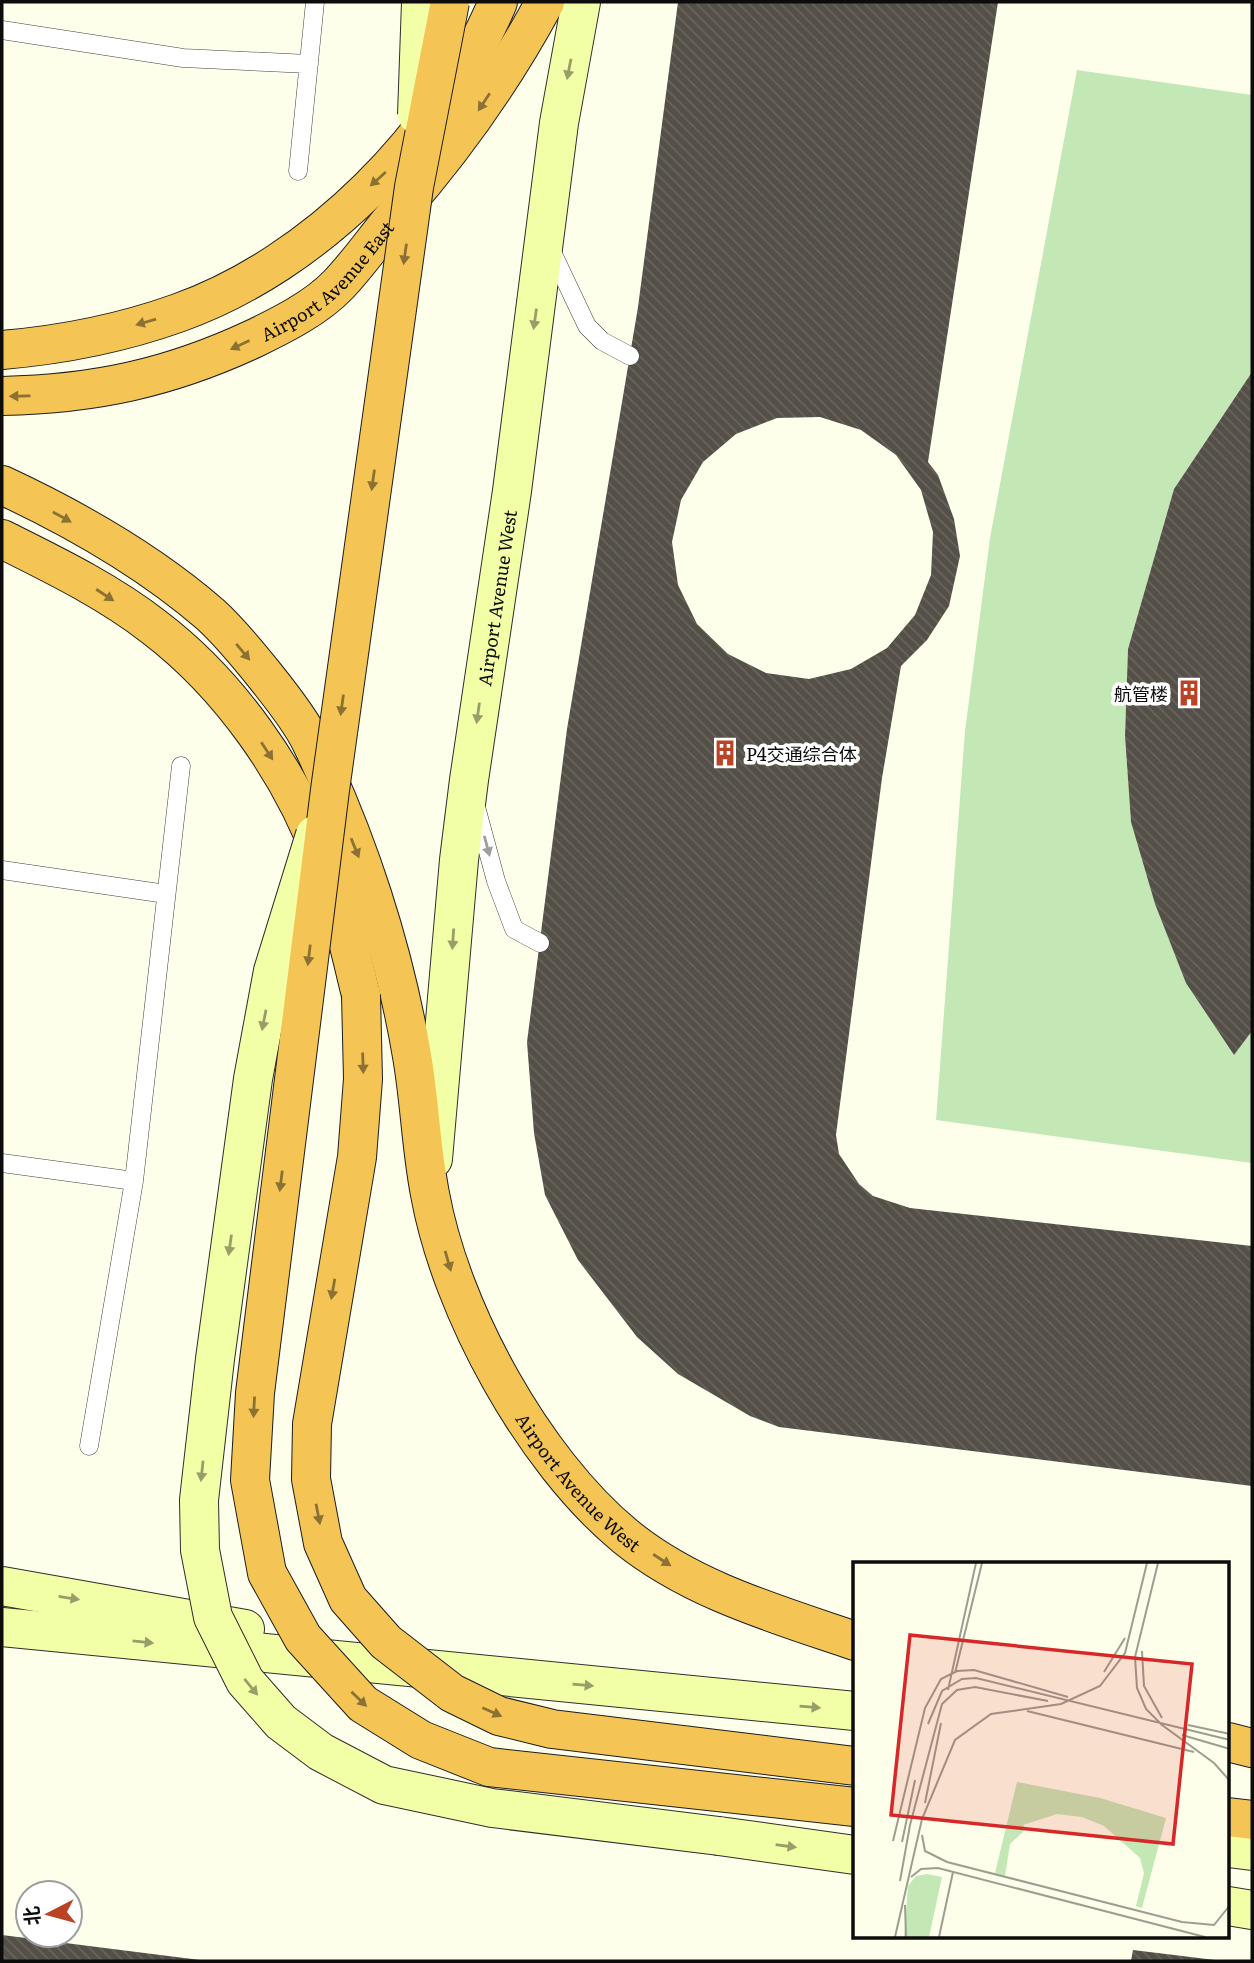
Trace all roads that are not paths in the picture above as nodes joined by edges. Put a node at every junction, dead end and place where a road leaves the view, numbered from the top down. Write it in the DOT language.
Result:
graph roads {
  1 [pos="315,2"];
  2 [pos="421,2"];
  3 [pos="450,2"];
  4 [pos="498,2"];
  5 [pos="545,2"];
  6 [pos="581,2"];
  7 [pos="2,30"];
  8 [pos="309,64"];
  9 [pos="298,171"];
  10 [pos="414,187"];
  11 [pos="546,238"];
  12 [pos="2,350"];
  13 [pos="629,356"];
  14 [pos="2,396"];
  15 [pos="2,485"];
  16 [pos="2,539"];
  17 [pos="181,766"];
  18 [pos="469,780"];
  19 [pos="330,790"];
  20 [pos="2,870"];
  21 [pos="166,894"];
  22 [pos="540,943"];
  23 [pos="2,1163"];
  24 [pos="134,1181"];
  25 [pos="430,1195"];
  26 [pos="89,1446"];
  27 [pos="2,1586"];
  28 [pos="2,1627"];
  29 [pos="853,1640"];
  30 [pos="467,1674"];
  31 [pos="853,1711"];
  32 [pos="1230,1744"];
  33 [pos="1252,1748"];
  34 [pos="853,1766"];
  35 [pos="853,1807"];
  36 [pos="1230,1817"];
  37 [pos="1252,1820"];
  38 [pos="1230,1848"];
  39 [pos="1252,1851"];
  40 [pos="853,1855"];
  41 [pos="1230,1906"];
  42 [pos="1252,1910"];
  1 -- 8 [label="lane"];
  2 -- 10 [label="main road, bridge"];
  3 -- 10 [label="highway, bridge"];
  4 -- 12 [label="highway, one-way"];
  5 -- 14 [label="highway, Airport Avenue East, one-way"];
  6 -- 11 [label="main road, Airport Avenue West, one-way"];
  7 -- 8 [label="lane"];
  8 -- 9 [label="lane"];
  10 -- 19 [label="highway, one-way, bridge"];
  11 -- 13 [label="lane"];
  11 -- 18 [label="main road, Airport Avenue West, one-way"];
  15 -- 25 [label="highway, Airport Avenue West, one-way"];
  16 -- 34 [label="highway, one-way, bridge"];
  17 -- 21 [label="lane"];
  18 -- 22 [label="lane, one-way"];
  18 -- 25 [label="main road, Airport Avenue West, one-way"];
  19 -- 35 [label="highway, one-way, bridge"];
  19 -- 40 [label="main road, one-way, bridge"];
  20 -- 21 [label="lane"];
  21 -- 24 [label="lane"];
  23 -- 24 [label="lane"];
  24 -- 26 [label="lane"];
  25 -- 29 [label="highway, Airport Avenue West, one-way"];
  27 -- 30 [label="main road, one-way"];
  28 -- 30 [label="main road, one-way"];
  30 -- 31 [label="main road, one-way"];
  32 -- 33 [label="highway"];
  36 -- 37 [label="highway"];
  38 -- 39 [label="main road"];
  41 -- 42 [label="main road"];
}
